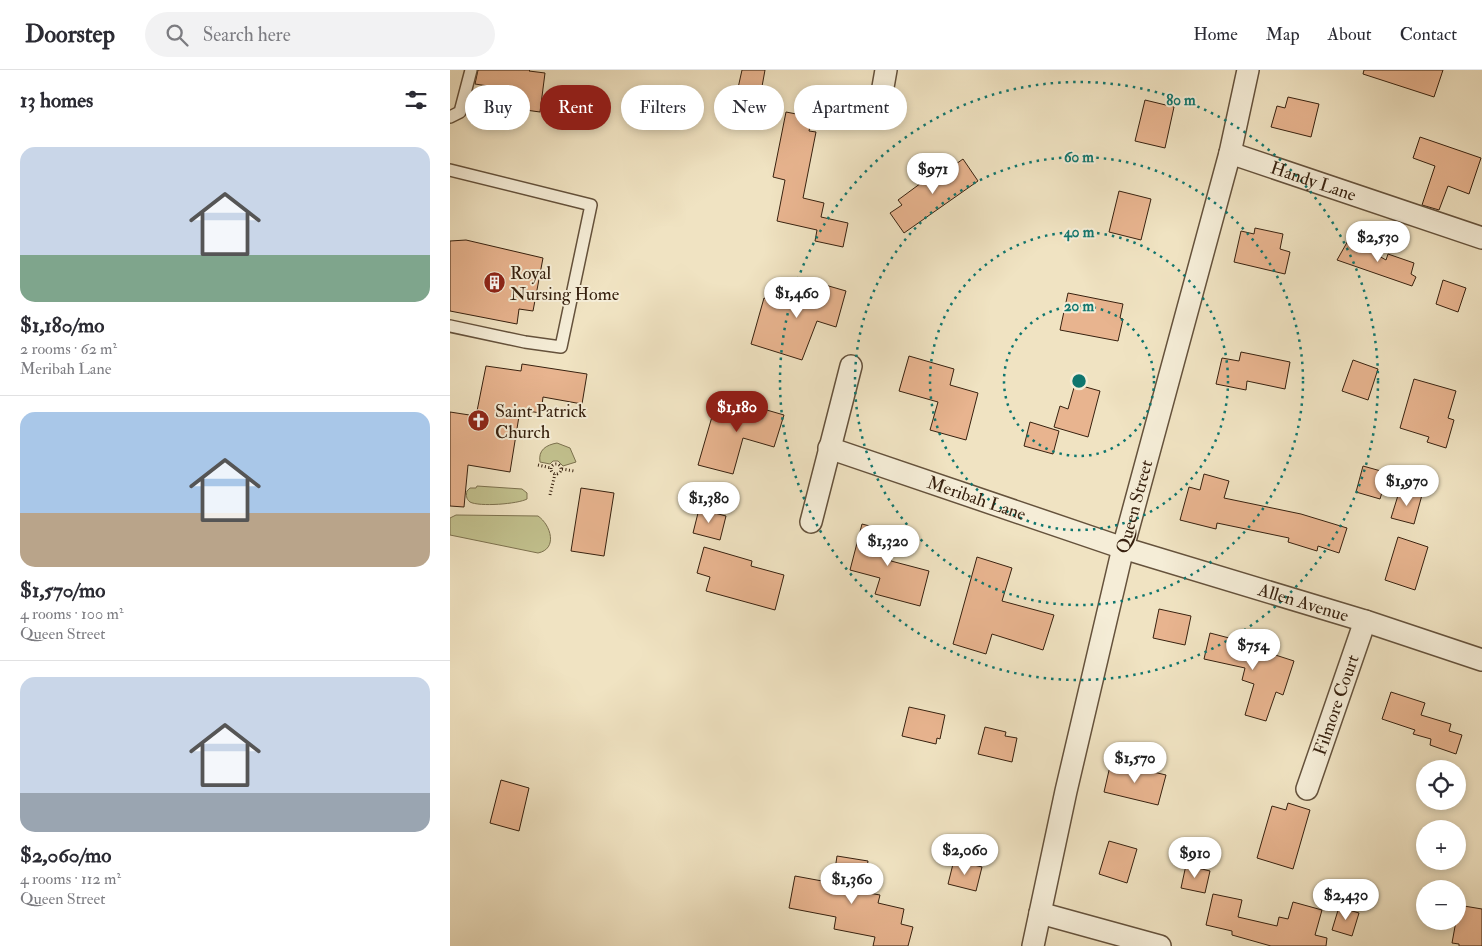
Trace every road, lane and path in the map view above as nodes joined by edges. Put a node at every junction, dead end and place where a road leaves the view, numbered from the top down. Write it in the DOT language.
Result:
graph roads {
  1 [pos="471,70"];
  2 [pos="1248,70"];
  3 [pos="450,117"];
  4 [pos="1230,153"];
  5 [pos="450,170"];
  6 [pos="1482,238"];
  7 [pos="450,326"];
  8 [pos="851,366"];
  9 [pos="829,448"];
  10 [pos="538,465"];
  11 [pos="551,468"];
  12 [pos="562,469"];
  13 [pos="574,471"];
  14 [pos="555,474"];
  15 [pos="550,494"];
  16 [pos="811,522"];
  17 [pos="1123,548"];
  18 [pos="1365,621"];
  19 [pos="1482,660"];
  20 [pos="1307,789"];
  21 [pos="1040,913"];
  22 [pos="1032,946"];
  23 [pos="1160,946"];
  1 -- 3 [label="lane"];
  2 -- 4 [label="street, Queen Street"];
  4 -- 6 [label="street, Handy Lane"];
  4 -- 17 [label="street, Queen Street"];
  5 -- 7 [label="lane"];
  8 -- 9 [label="street"];
  9 -- 16 [label="street"];
  9 -- 17 [label="street, Meribah Lane"];
  10 -- 11 [label="path"];
  11 -- 12 [label="path"];
  11 -- 14 [label="path"];
  12 -- 13 [label="path"];
  12 -- 14 [label="path"];
  14 -- 15 [label="path"];
  17 -- 18 [label="street, Allen Avenue"];
  17 -- 21 [label="street, Queen Street"];
  18 -- 19 [label="street, Allen Avenue"];
  18 -- 20 [label="street, Filmore Court"];
  21 -- 22 [label="street, Queen Street"];
  21 -- 23 [label="street"];
}
